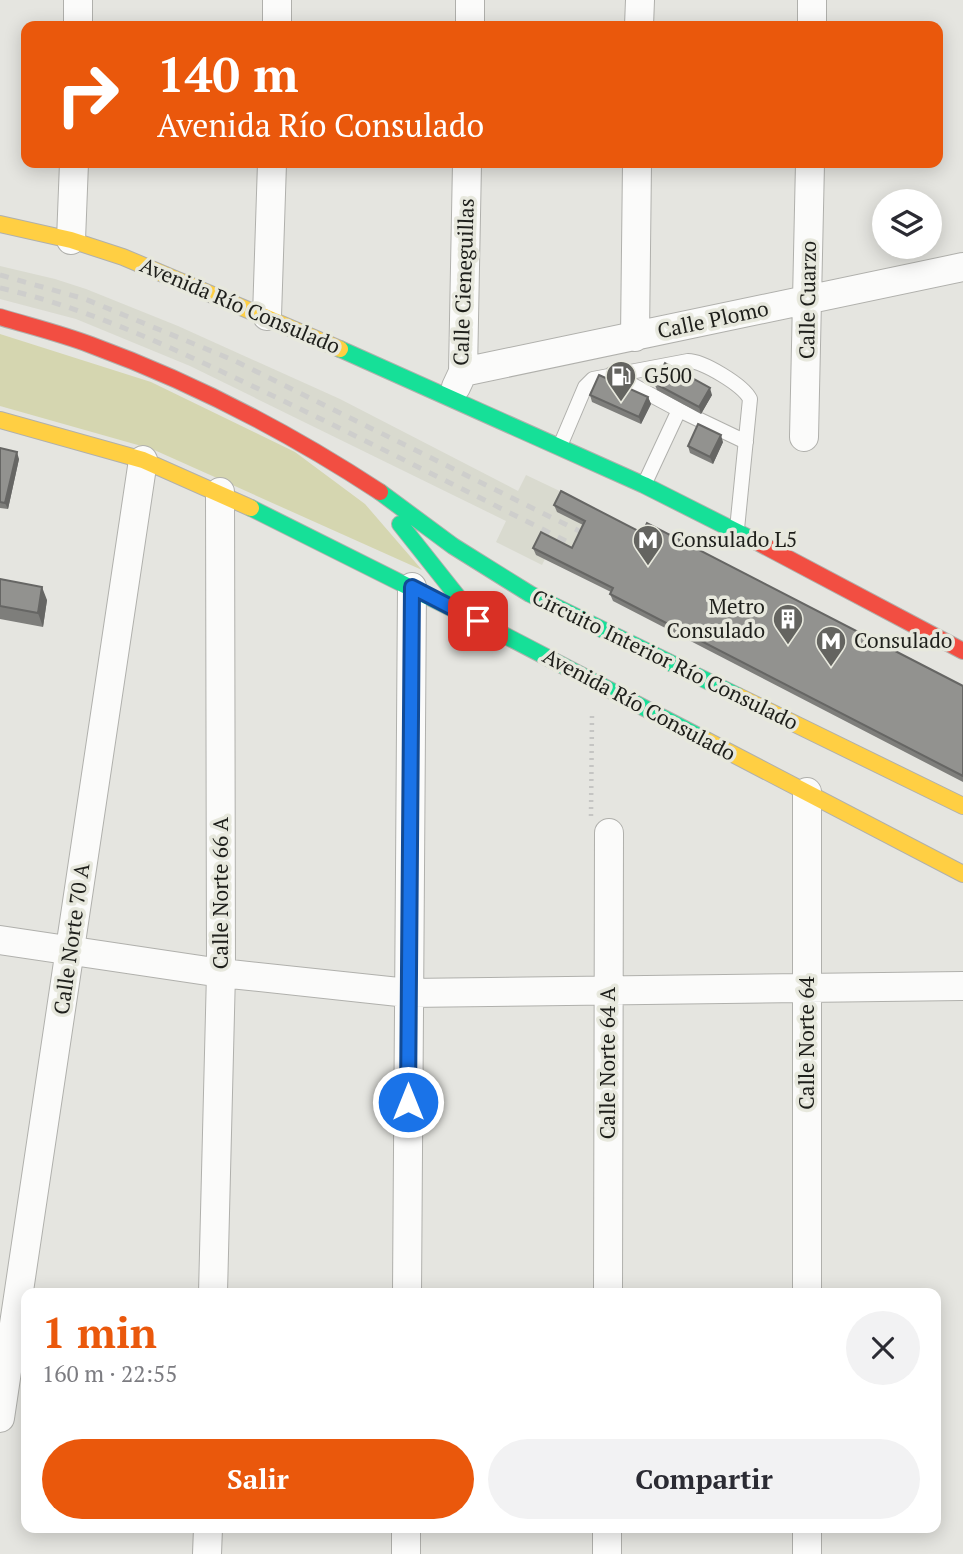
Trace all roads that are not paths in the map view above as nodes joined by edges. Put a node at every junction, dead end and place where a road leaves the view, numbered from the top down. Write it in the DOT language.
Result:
graph roads {
  1 [pos="78,0"];
  2 [pos="278,0"];
  3 [pos="470,0"];
  4 [pos="640,0"];
  5 [pos="812,0"];
  6 [pos="78,21"];
  7 [pos="277,21"];
  8 [pos="470,21"];
  9 [pos="639,21"];
  10 [pos="812,21"];
  11 [pos="74,168"];
  12 [pos="272,168"];
  13 [pos="467,168"];
  14 [pos="638,168"];
  15 [pos="810,168"];
  16 [pos="0,224"];
  17 [pos="72,240"];
  18 [pos="963,267"];
  19 [pos="808,300"];
  20 [pos="267,316"];
  21 [pos="0,317"];
  22 [pos="635,337"];
  23 [pos="463,372"];
  24 [pos="612,374"];
  25 [pos="451,399"];
  26 [pos="679,410"];
  27 [pos="0,420"];
  28 [pos="804,438"];
  29 [pos="746,442"];
  30 [pos="559,446"];
  31 [pos="143,460"];
  32 [pos="347,470"];
  33 [pos="644,485"];
  34 [pos="220,492"];
  35 [pos="737,531"];
  36 [pos="412,587"];
  37 [pos="478,621"];
  38 [pos="963,650"];
  39 [pos="807,792"];
  40 [pos="963,806"];
  41 [pos="609,833"];
  42 [pos="963,874"];
  43 [pos="0,940"];
  44 [pos="70,951"];
  45 [pos="221,974"];
  46 [pos="963,986"];
  47 [pos="807,987"];
  48 [pos="608,990"];
  49 [pos="408,993"];
  50 [pos="213,1288"];
  51 [pos="407,1288"];
  52 [pos="608,1288"];
  53 [pos="807,1288"];
  54 [pos="0,1418"];
  55 [pos="208,1533"];
  56 [pos="406,1533"];
  57 [pos="607,1533"];
  58 [pos="807,1533"];
  59 [pos="207,1554"];
  60 [pos="406,1554"];
  61 [pos="607,1554"];
  62 [pos="807,1554"];
  1 -- 6 [label="street"];
  2 -- 7 [label="street"];
  3 -- 8 [label="street"];
  4 -- 9 [label="street"];
  5 -- 10 [label="street"];
  11 -- 17 [label="street"];
  12 -- 20 [label="street"];
  13 -- 23 [label="street, Calle Cieneguillas"];
  14 -- 22 [label="street"];
  15 -- 19 [label="street, Calle Cuarzo"];
  16 -- 17 [label="main road, Avenida Río Consulado"];
  17 -- 20 [label="main road, Avenida Río Consulado"];
  18 -- 19 [label="street, Calle Plomo"];
  19 -- 22 [label="street, Calle Plomo"];
  19 -- 28 [label="street, Calle Cuarzo"];
  20 -- 25 [label="main road, Avenida Río Consulado"];
  21 -- 32 [label="main road, Circuito Interior Río Consulado"];
  22 -- 23 [label="street, Calle Plomo"];
  23 -- 25 [label="street, Calle Cieneguillas"];
  24 -- 26 [label="lane"];
  24 -- 29 [label="lane"];
  24 -- 30 [label="lane"];
  25 -- 30 [label="main road, Avenida Río Consulado"];
  26 -- 29 [label="lane"];
  26 -- 33 [label="lane"];
  27 -- 31 [label="main road, Avenida Río Consulado"];
  29 -- 35 [label="lane"];
  30 -- 33 [label="main road, Avenida Río Consulado"];
  31 -- 34 [label="main road, Avenida Río Consulado"];
  31 -- 44 [label="street, Calle Norte 70 A"];
  32 -- 37 [label="main road"];
  32 -- 40 [label="main road, Circuito Interior Río Consulado"];
  33 -- 35 [label="main road, Avenida Río Consulado"];
  34 -- 36 [label="main road, Avenida Río Consulado"];
  34 -- 45 [label="street, Calle Norte 66 A"];
  35 -- 38 [label="main road, Avenida Río Consulado"];
  36 -- 37 [label="main road, Avenida Río Consulado"];
  36 -- 49 [label="street"];
  37 -- 39 [label="main road, Avenida Río Consulado"];
  39 -- 42 [label="main road, Avenida Río Consulado"];
  39 -- 47 [label="street, Calle Norte 64"];
  41 -- 48 [label="street, Calle Norte 64 A"];
  43 -- 44 [label="street"];
  44 -- 45 [label="street"];
  44 -- 54 [label="street, Calle Norte 70 A"];
  45 -- 49 [label="street"];
  45 -- 50 [label="street, Calle Norte 66 A"];
  46 -- 47 [label="street"];
  47 -- 48 [label="street"];
  47 -- 53 [label="street, Calle Norte 64"];
  48 -- 49 [label="street"];
  48 -- 52 [label="street, Calle Norte 64 A"];
  49 -- 51 [label="street"];
  55 -- 59 [label="street"];
  56 -- 60 [label="street"];
  57 -- 61 [label="street"];
  58 -- 62 [label="street"];
}
